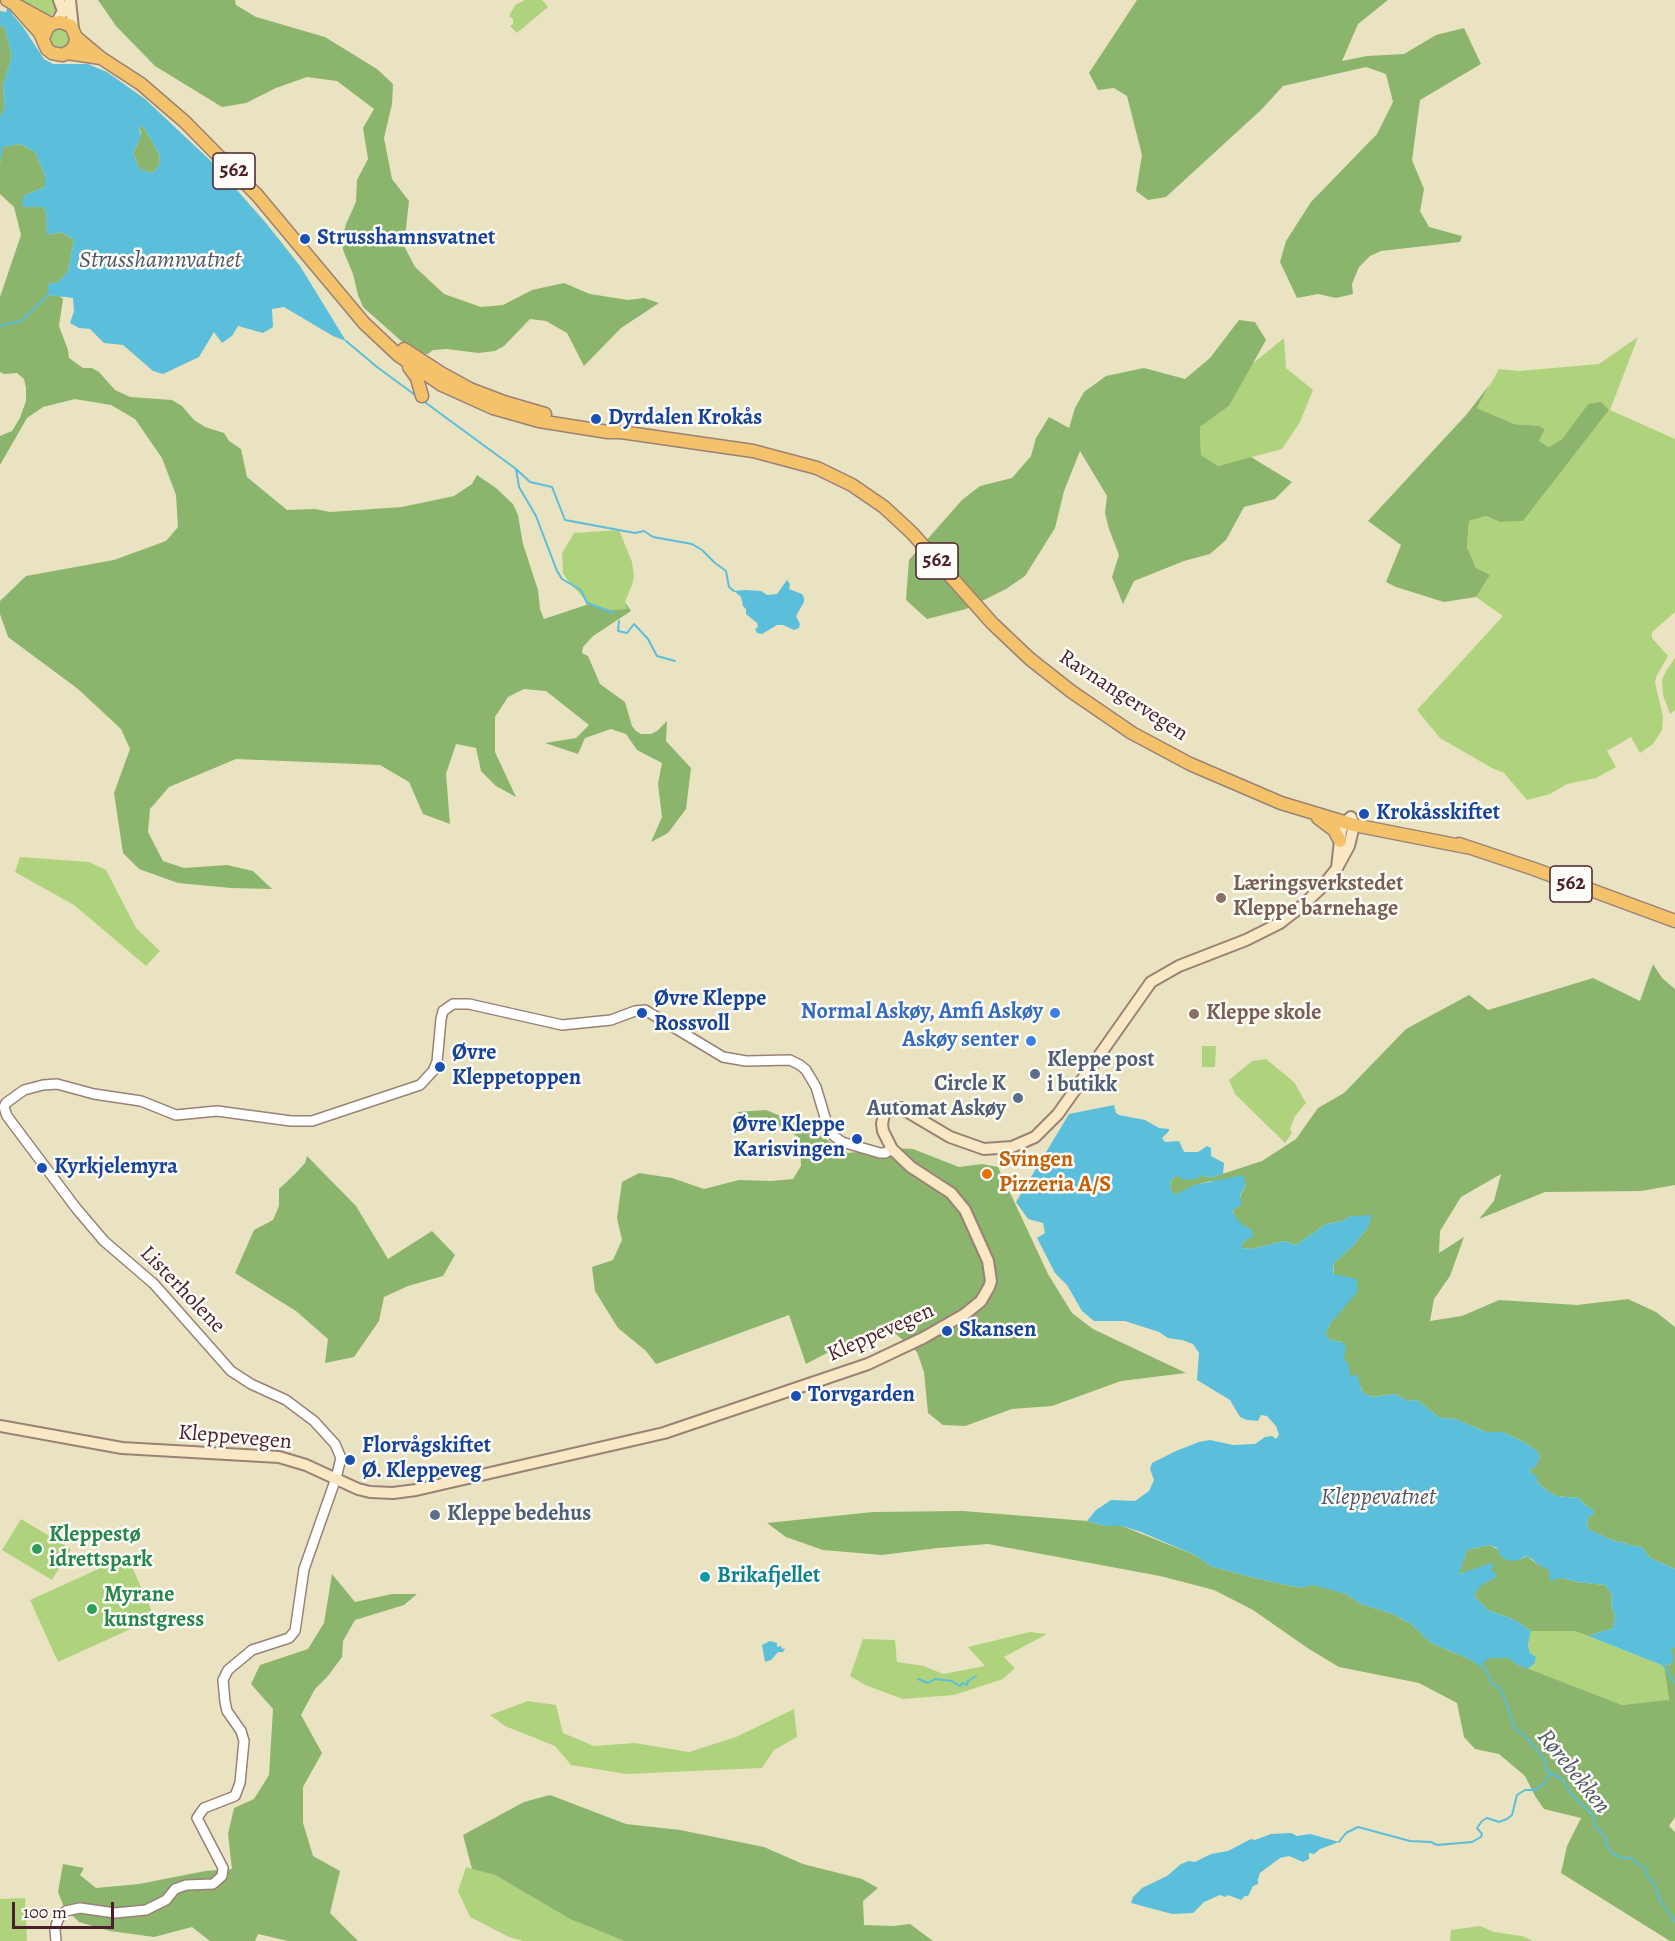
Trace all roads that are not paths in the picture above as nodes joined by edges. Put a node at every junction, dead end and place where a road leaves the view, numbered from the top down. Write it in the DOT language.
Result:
graph roads {
  1 [pos="59,0"];
  2 [pos="70,0"];
  3 [pos="11,3"];
  4 [pos="54,23"];
  5 [pos="75,33"];
  6 [pos="43,38"];
  7 [pos="67,53"];
  8 [pos="101,58"];
  9 [pos="353,307"];
  10 [pos="398,355"];
  11 [pos="422,396"];
  12 [pos="621,432"];
  13 [pos="1247,788"];
  14 [pos="1310,812"];
  15 [pos="1350,822"];
  16 [pos="1340,841"];
  17 [pos="1337,868"];
  18 [pos="1675,921"];
  19 [pos="892,1149"];
  20 [pos="0,1426"];
  21 [pos="336,1478"];
  22 [pos="56,1941"];
  1 -- 4 [label="main road"];
  2 -- 5 [label="main road"];
  3 -- 4 [label="main road, 562"];
  3 -- 6 [label="main road, 562"];
  4 -- 5 [label="main road, 562"];
  4 -- 6 [label="main road"];
  5 -- 7 [label="main road"];
  5 -- 8 [label="main road, Ravnangervegen / 562"];
  6 -- 7 [label="main road, 562"];
  7 -- 8 [label="main road, Ravnangervegen / 562"];
  8 -- 9 [label="main road, Ravnangervegen / 562"];
  9 -- 10 [label="main road, Ravnangervegen / 562"];
  9 -- 12 [label="main road, Ravnangervegen / 562"];
  10 -- 11 [label="main road, 562"];
  10 -- 12 [label="main road, Ravnangervegen / 562"];
  12 -- 13 [label="main road, Ravnangervegen / 562"];
  13 -- 14 [label="main road, Ravnangervegen / 562"];
  13 -- 15 [label="main road, Ravnangervegen / 562"];
  14 -- 15 [label="main road, Ravnangervegen / 562"];
  14 -- 16 [label="main road"];
  15 -- 16 [label="main road"];
  15 -- 17 [label="main road, Kleppevegen"];
  15 -- 18 [label="main road, Ravnangervegen / 562"];
  16 -- 17 [label="main road"];
  17 -- 19 [label="main road, Kleppevegen"];
  19 -- 21 [label="main road, Kleppevegen"];
  19 -- 21 [label="street, Listerholene"];
  20 -- 21 [label="main road, Kleppevegen"];
  21 -- 22 [label="street, Listerholene"];
}
